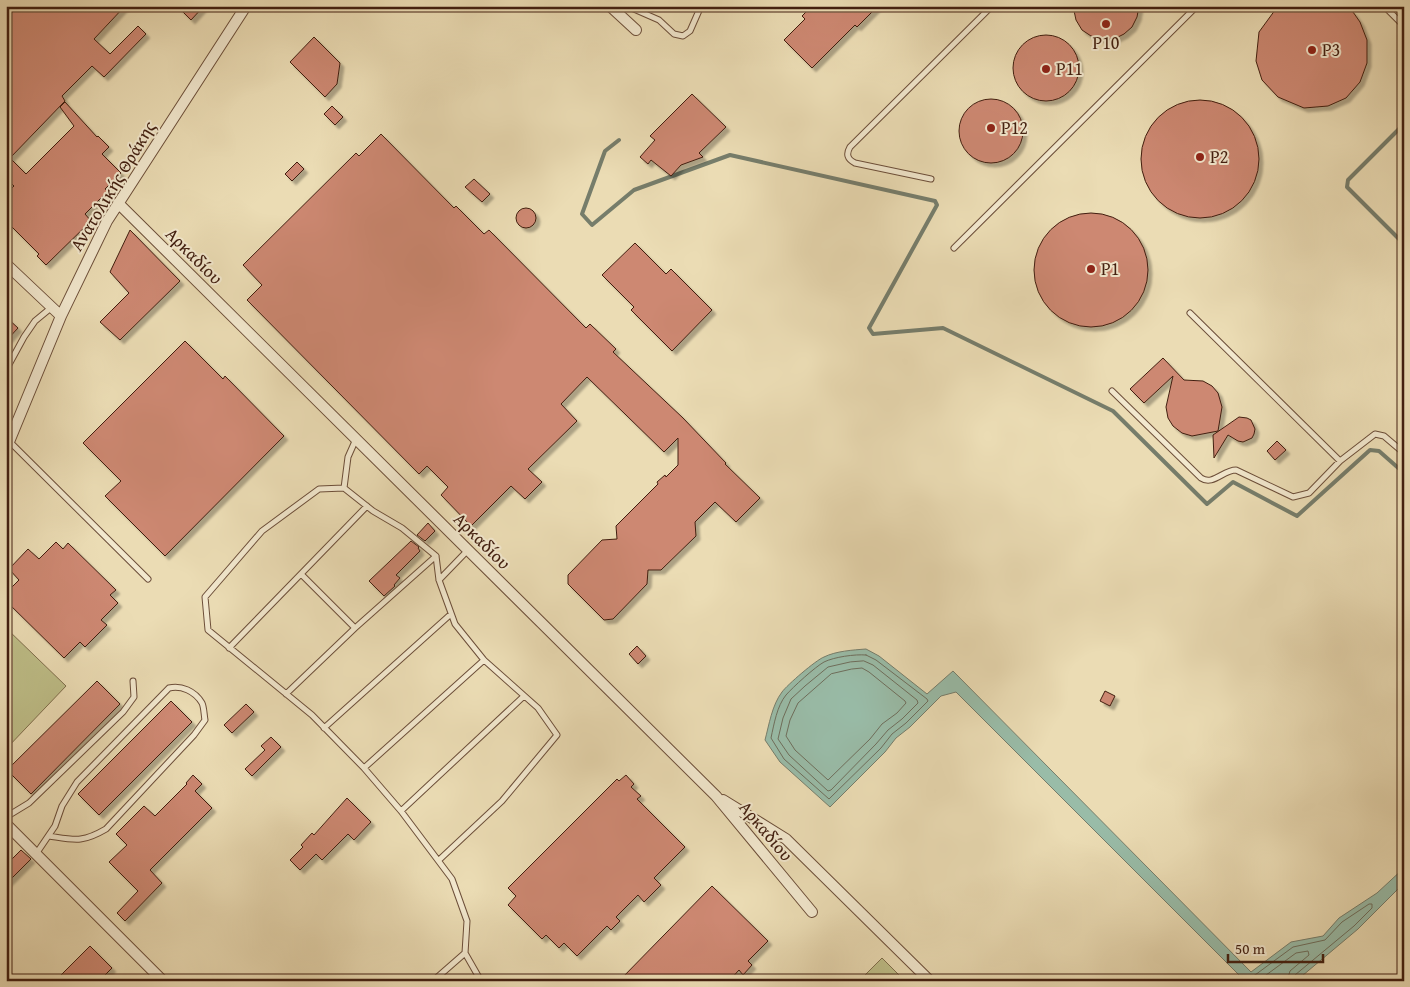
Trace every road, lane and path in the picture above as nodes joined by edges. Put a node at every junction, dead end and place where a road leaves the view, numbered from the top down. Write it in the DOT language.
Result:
graph roads {
  1 [pos="246,6"];
  2 [pos="610,6"];
  3 [pos="627,6"];
  4 [pos="701,6"];
  5 [pos="992,6"];
  6 [pos="1197,6"];
  7 [pos="1384,6"];
  8 [pos="1404,26"];
  9 [pos="636,30"];
  10 [pos="931,179"];
  11 [pos="118,203"];
  12 [pos="954,248"];
  13 [pos="6,264"];
  14 [pos="52,308"];
  15 [pos="1190,313"];
  16 [pos="61,316"];
  17 [pos="6,370"];
  18 [pos="1112,391"];
  19 [pos="356,439"];
  20 [pos="8,445"];
  21 [pos="1404,453"];
  22 [pos="1340,461"];
  23 [pos="344,488"];
  24 [pos="367,506"];
  25 [pos="468,550"];
  26 [pos="436,556"];
  27 [pos="301,574"];
  28 [pos="148,579"];
  29 [pos="439,580"];
  30 [pos="452,614"];
  31 [pos="355,628"];
  32 [pos="229,648"];
  33 [pos="484,660"];
  34 [pos="134,682"];
  35 [pos="286,694"];
  36 [pos="524,696"];
  37 [pos="324,728"];
  38 [pos="364,768"];
  39 [pos="716,796"];
  40 [pos="401,811"];
  41 [pos="6,817"];
  42 [pos="6,824"];
  43 [pos="48,836"];
  44 [pos="36,854"];
  45 [pos="439,860"];
  46 [pos="812,912"];
  47 [pos="466,952"];
  48 [pos="163,981"];
  49 [pos="434,981"];
  50 [pos="481,981"];
  51 [pos="930,981"];
  1 -- 11 [label="street, Ανατολικής Θράκης"];
  2 -- 9 [label="street"];
  3 -- 4 [label="lane"];
  5 -- 10 [label="lane"];
  6 -- 12 [label="lane"];
  7 -- 8 [label="lane"];
  11 -- 16 [label="street, Ανατολικής Θράκης"];
  11 -- 19 [label="street, Αρκαδίου"];
  13 -- 14 [label="street"];
  14 -- 16 [label="street"];
  14 -- 17 [label="lane"];
  15 -- 22 [label="lane"];
  16 -- 20 [label="street, Ανατολικής Θράκης"];
  18 -- 22 [label="lane"];
  19 -- 23 [label="lane"];
  19 -- 25 [label="street, Αρκαδίου"];
  20 -- 28 [label="lane"];
  21 -- 22 [label="lane"];
  23 -- 24 [label="lane"];
  23 -- 32 [label="lane"];
  24 -- 26 [label="lane"];
  24 -- 27 [label="lane"];
  25 -- 29 [label="lane"];
  25 -- 39 [label="street, Αρκαδίου"];
  26 -- 29 [label="lane"];
  26 -- 31 [label="lane"];
  27 -- 31 [label="lane"];
  27 -- 32 [label="lane"];
  29 -- 30 [label="lane"];
  30 -- 33 [label="lane"];
  30 -- 37 [label="lane"];
  31 -- 35 [label="lane"];
  32 -- 35 [label="lane"];
  33 -- 36 [label="lane"];
  33 -- 38 [label="lane"];
  34 -- 41 [label="lane"];
  35 -- 37 [label="lane"];
  36 -- 40 [label="lane"];
  36 -- 45 [label="lane"];
  37 -- 38 [label="lane"];
  38 -- 40 [label="lane"];
  39 -- 46 [label="street, Αρκαδίου"];
  39 -- 51 [label="street"];
  40 -- 45 [label="lane"];
  42 -- 44 [label="street"];
  43 -- 43 [label="lane"];
  43 -- 44 [label="lane"];
  44 -- 48 [label="street"];
  45 -- 47 [label="lane"];
  47 -- 49 [label="lane"];
  47 -- 50 [label="lane"];
}
